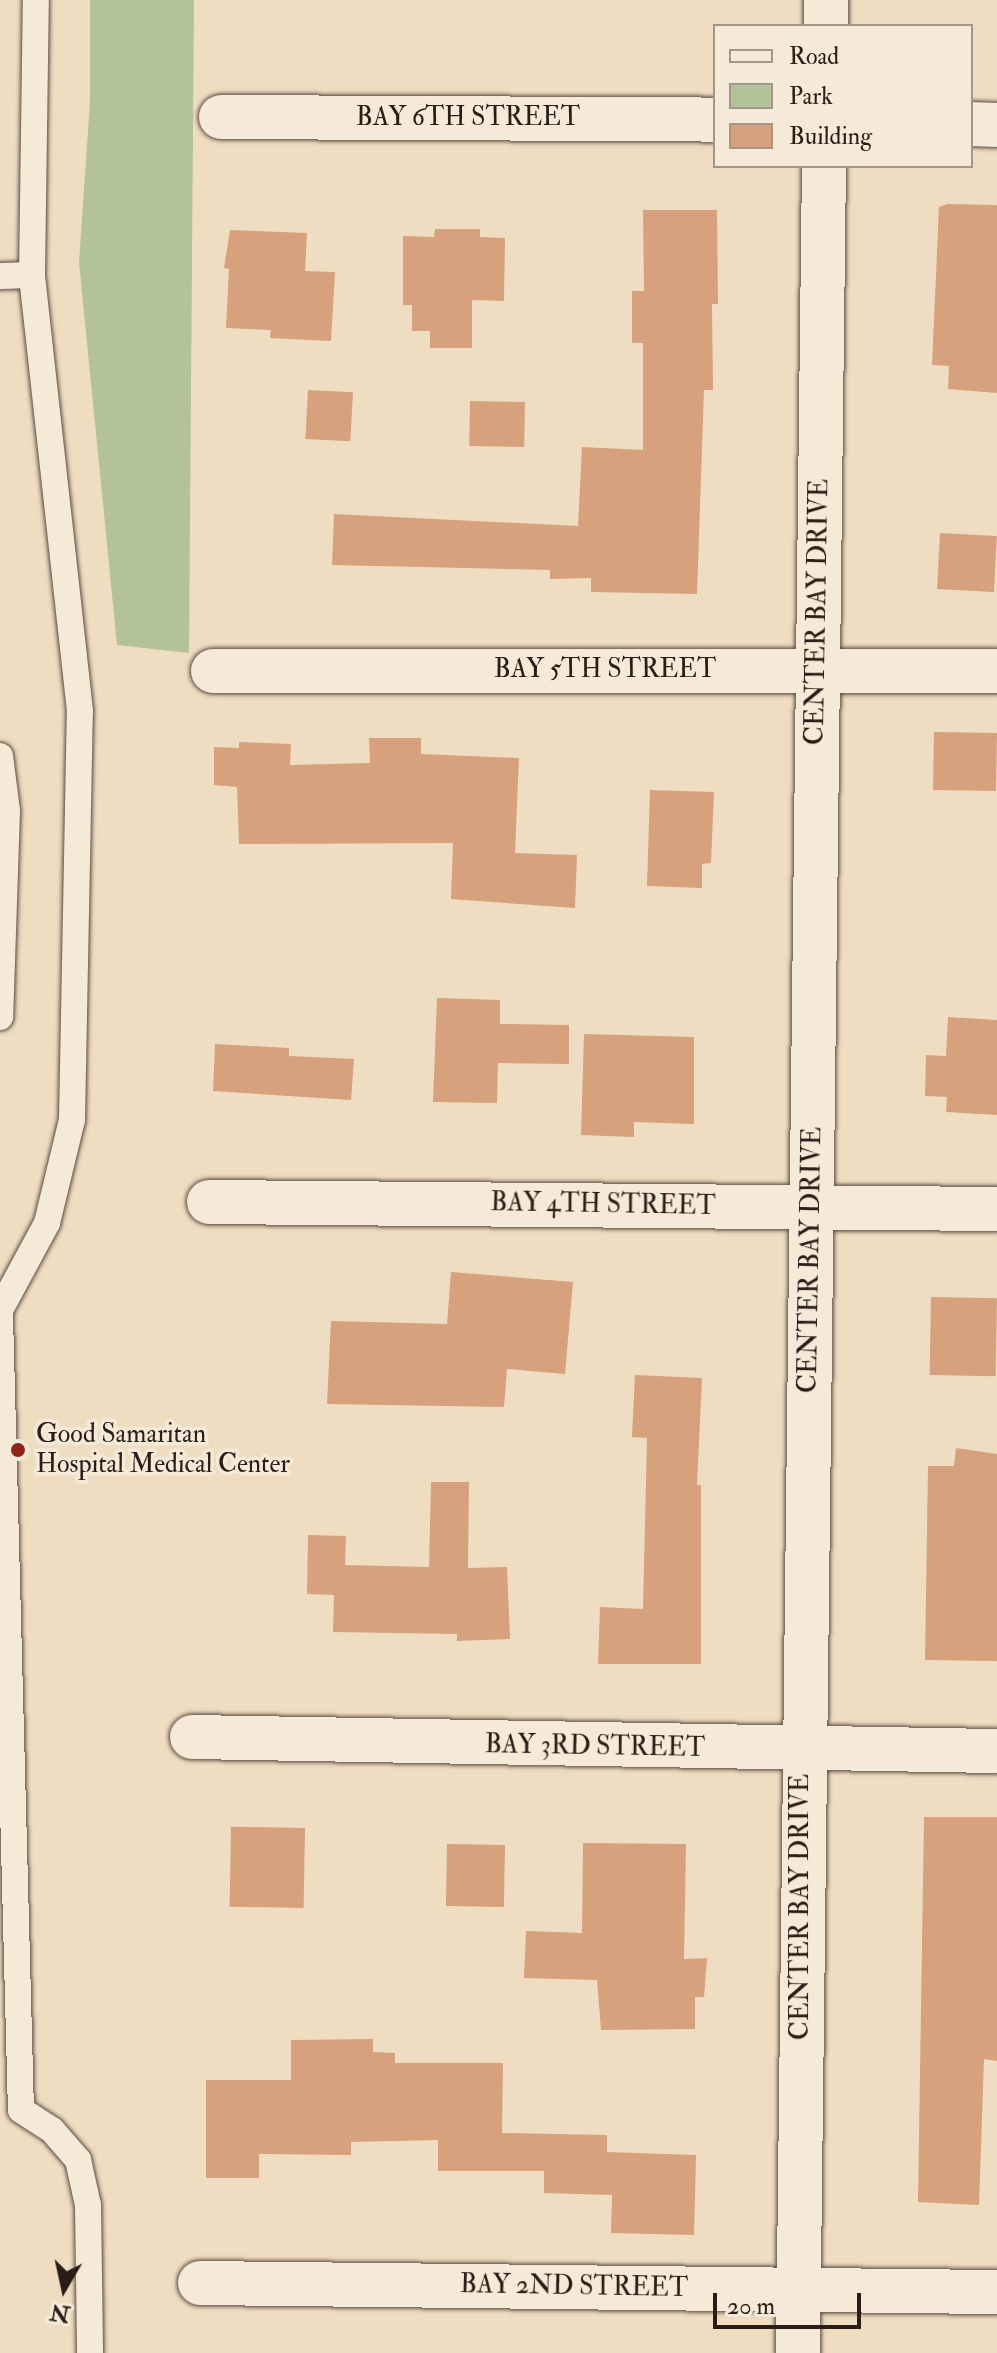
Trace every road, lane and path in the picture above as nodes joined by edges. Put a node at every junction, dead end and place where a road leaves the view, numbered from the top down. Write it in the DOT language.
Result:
graph roads {
  1 [pos="36,0"];
  2 [pos="826,0"];
  3 [pos="826,24"];
  4 [pos="221,117"];
  5 [pos="713,120"];
  6 [pos="973,124"];
  7 [pos="997,125"];
  8 [pos="824,168"];
  9 [pos="32,275"];
  10 [pos="0,276"];
  11 [pos="817,669"];
  12 [pos="213,671"];
  13 [pos="997,671"];
  14 [pos="0,756"];
  15 [pos="0,1017"];
  16 [pos="209,1202"];
  17 [pos="813,1208"];
  18 [pos="997,1209"];
  19 [pos="0,1313"];
  20 [pos="192,1737"];
  21 [pos="997,1751"];
  22 [pos="802,1752"];
  23 [pos="10,2110"];
  24 [pos="200,2283"];
  25 [pos="798,2289"];
  26 [pos="997,2292"];
  27 [pos="90,2353"];
  28 [pos="798,2353"];
  1 -- 9 [label="lane"];
  2 -- 3 [label="street"];
  4 -- 5 [label="street, BAY 6TH STREET"];
  6 -- 7 [label="street"];
  8 -- 11 [label="street, CENTER BAY DRIVE"];
  9 -- 10 [label="lane"];
  9 -- 19 [label="lane"];
  11 -- 12 [label="street, BAY 5TH STREET"];
  11 -- 13 [label="street, BAY 5TH STREET"];
  11 -- 17 [label="street, CENTER BAY DRIVE"];
  14 -- 15 [label="lane"];
  16 -- 17 [label="street, BAY 4TH STREET"];
  17 -- 18 [label="street, BAY 4TH STREET"];
  17 -- 22 [label="street, CENTER BAY DRIVE"];
  19 -- 23 [label="lane"];
  20 -- 22 [label="street, BAY 3RD STREET"];
  21 -- 22 [label="street, BAY 3RD STREET"];
  22 -- 25 [label="street, CENTER BAY DRIVE"];
  23 -- 27 [label="lane"];
  24 -- 25 [label="street, BAY 2ND STREET"];
  25 -- 26 [label="street, BAY 2ND STREET"];
  25 -- 28 [label="street, CENTER BAY DRIVE"];
}
